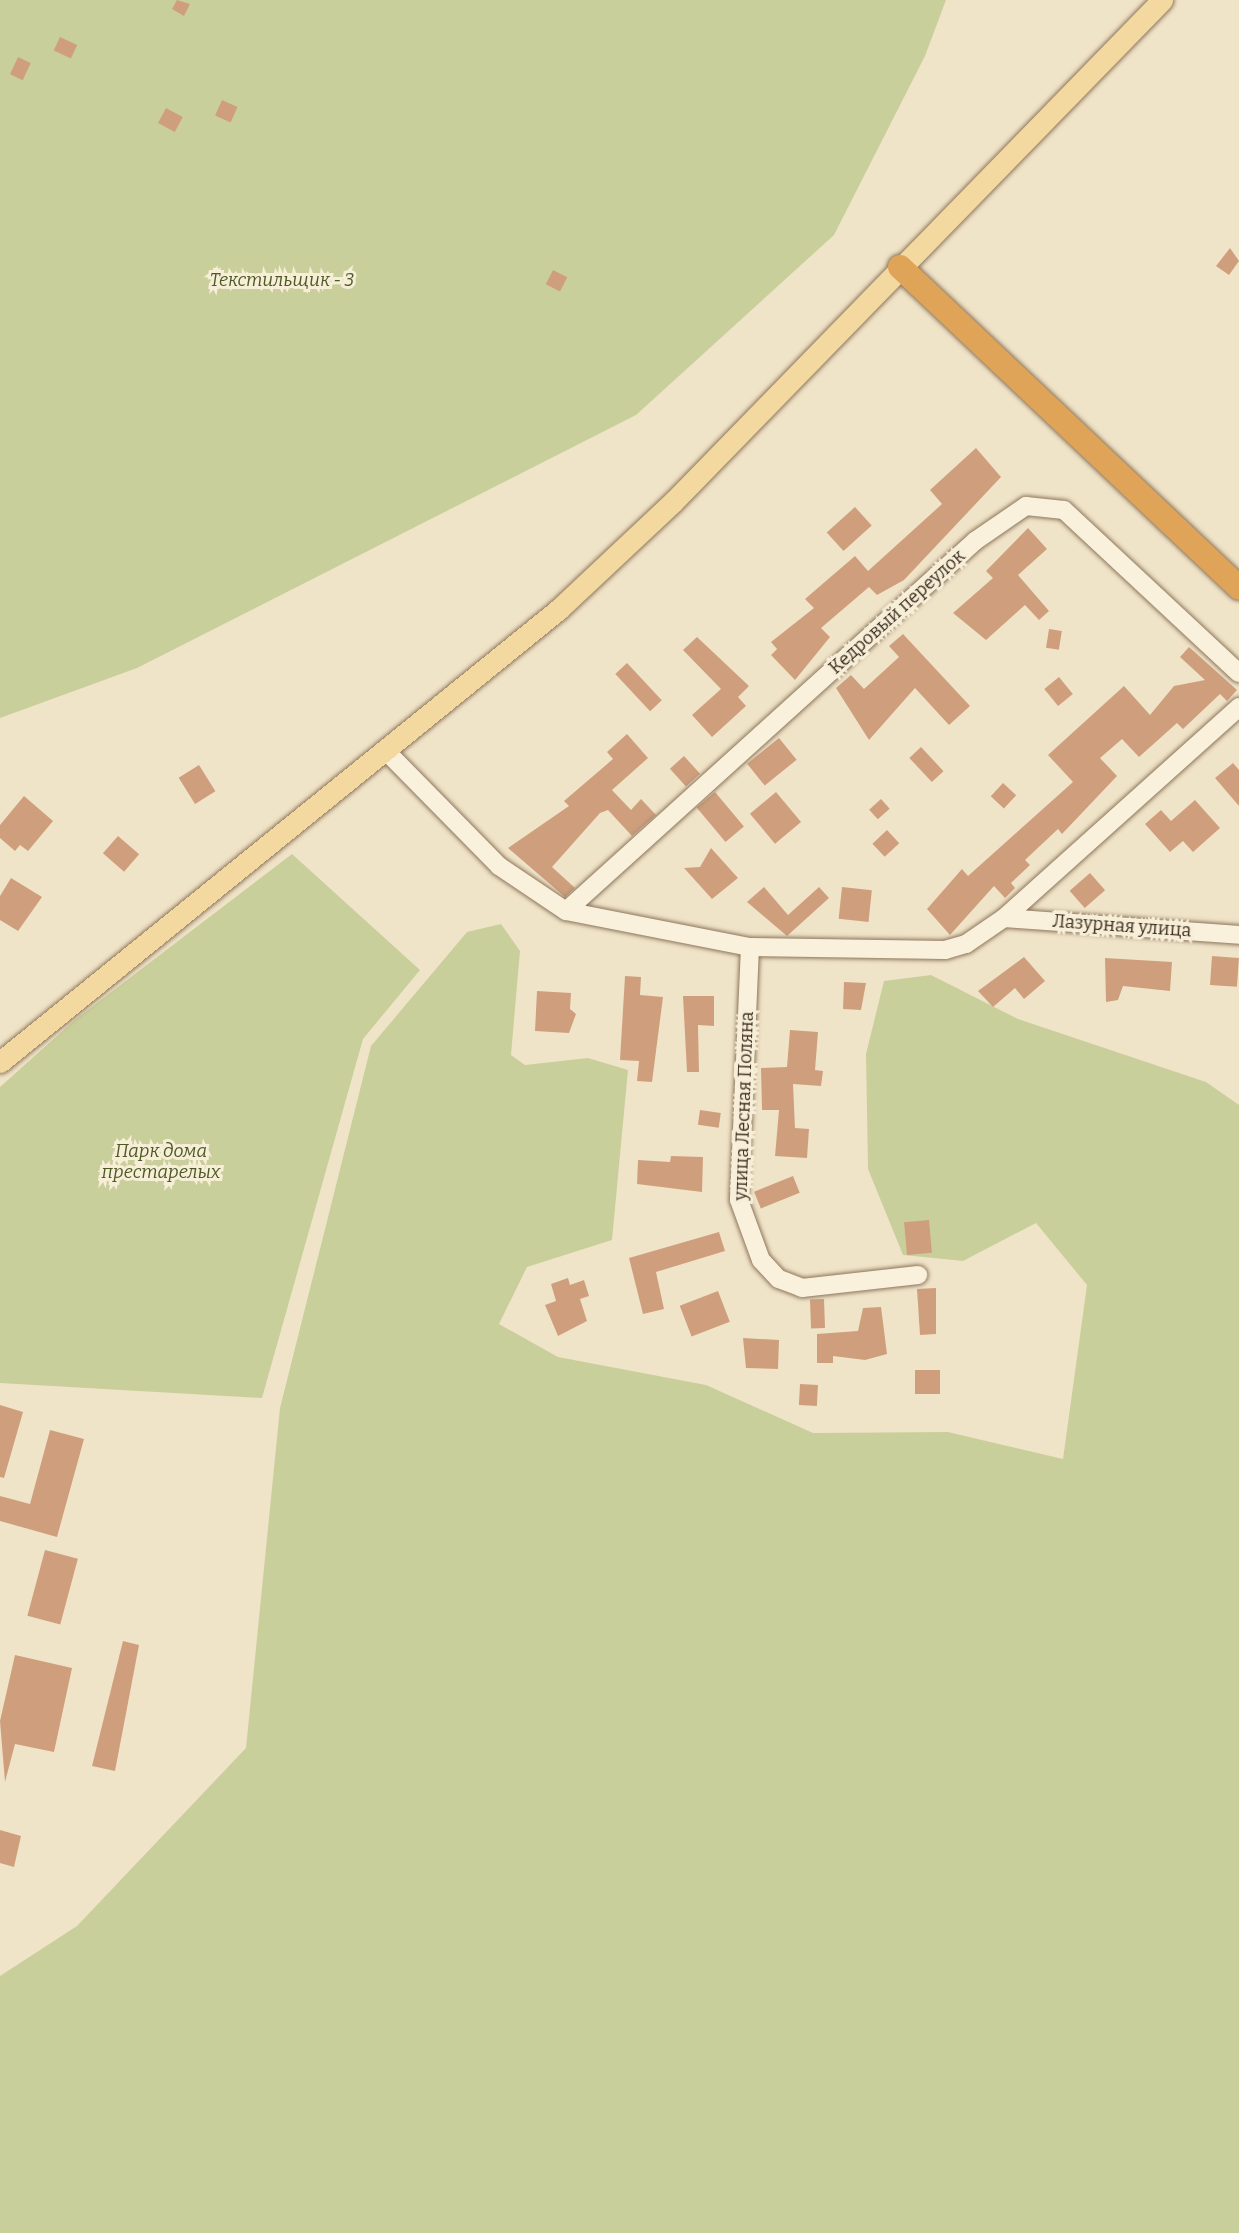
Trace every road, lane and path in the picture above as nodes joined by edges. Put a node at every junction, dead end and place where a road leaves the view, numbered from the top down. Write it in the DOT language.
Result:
graph roads {
  1 [pos="1162,0"];
  2 [pos="900,267"];
  3 [pos="1239,588"];
  4 [pos="1239,673"];
  5 [pos="1239,707"];
  6 [pos="387,752"];
  7 [pos="566,911"];
  8 [pos="1004,918"];
  9 [pos="1239,935"];
  10 [pos="750,947"];
  11 [pos="0,1062"];
  12 [pos="918,1275"];
  1 -- 2 [label="main road"];
  2 -- 3 [label="highway"];
  2 -- 6 [label="main road"];
  4 -- 7 [label="street, Кедровый переулок"];
  5 -- 8 [label="street"];
  6 -- 7 [label="street"];
  6 -- 11 [label="main road"];
  7 -- 10 [label="street"];
  8 -- 9 [label="street, Лазурная улица"];
  8 -- 10 [label="street"];
  10 -- 12 [label="street, улица Лесная Поляна"];
}
